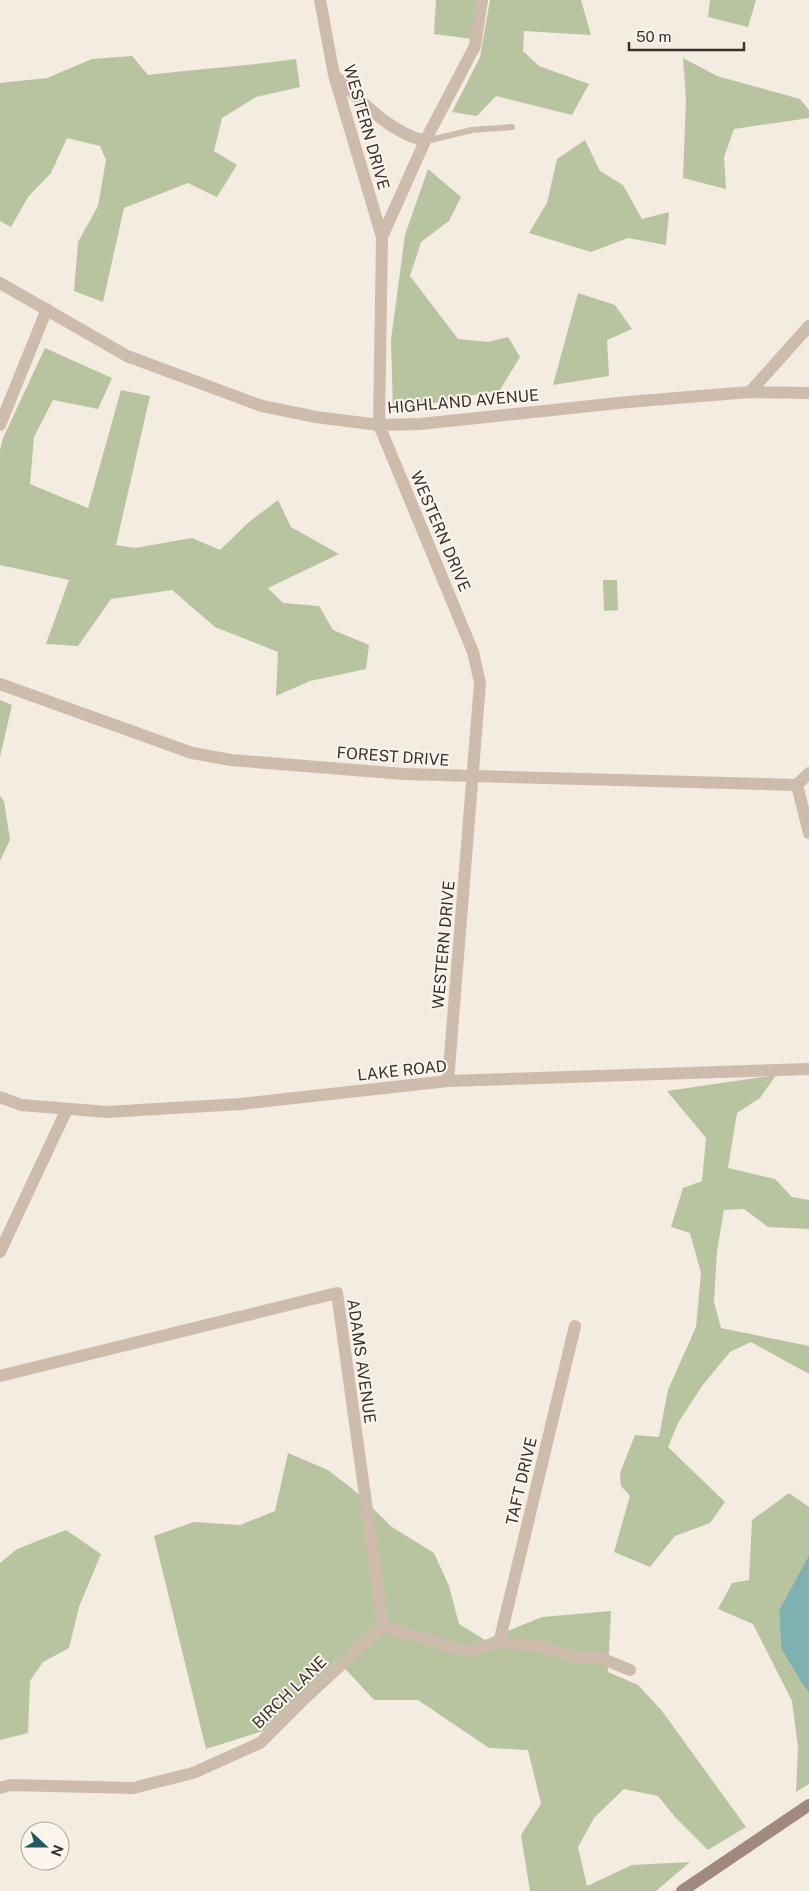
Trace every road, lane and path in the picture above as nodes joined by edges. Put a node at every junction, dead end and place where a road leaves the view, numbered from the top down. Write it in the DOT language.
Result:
graph roads {
  1 [pos="320,0"];
  2 [pos="482,0"];
  3 [pos="334,75"];
  4 [pos="512,127"];
  5 [pos="425,141"];
  6 [pos="382,237"];
  7 [pos="0,283"];
  8 [pos="48,309"];
  9 [pos="809,326"];
  10 [pos="750,392"];
  11 [pos="809,393"];
  12 [pos="0,425"];
  13 [pos="380,425"];
  14 [pos="0,684"];
  15 [pos="809,773"];
  16 [pos="474,777"];
  17 [pos="797,785"];
  18 [pos="809,833"];
  19 [pos="809,1069"];
  20 [pos="448,1081"];
  21 [pos="0,1097"];
  22 [pos="67,1109"];
  23 [pos="0,1252"];
  24 [pos="575,1326"];
  25 [pos="0,1376"];
  26 [pos="383,1626"];
  27 [pos="499,1643"];
  28 [pos="630,1670"];
  29 [pos="0,1788"];
  30 [pos="809,1805"];
  31 [pos="682,1891"];
  1 -- 3 [label="street, WESTERN DRIVE"];
  2 -- 5 [label="street"];
  3 -- 5 [label="street"];
  3 -- 6 [label="street, WESTERN DRIVE"];
  4 -- 5 [label="lane"];
  5 -- 6 [label="street"];
  6 -- 13 [label="street, WESTERN DRIVE"];
  7 -- 8 [label="street, HIGHLAND AVENUE"];
  8 -- 12 [label="street"];
  8 -- 13 [label="street, HIGHLAND AVENUE"];
  9 -- 10 [label="street"];
  10 -- 11 [label="street, HIGHLAND AVENUE"];
  10 -- 13 [label="street, HIGHLAND AVENUE"];
  13 -- 16 [label="street, WESTERN DRIVE"];
  14 -- 16 [label="street, FOREST DRIVE"];
  15 -- 17 [label="street"];
  16 -- 17 [label="street, FOREST DRIVE"];
  16 -- 20 [label="street, WESTERN DRIVE"];
  17 -- 18 [label="street"];
  19 -- 20 [label="street, LAKE ROAD"];
  20 -- 22 [label="street, LAKE ROAD"];
  21 -- 22 [label="street, LAKE ROAD"];
  22 -- 23 [label="street"];
  24 -- 27 [label="street, TAFT DRIVE"];
  25 -- 26 [label="street, ADAMS AVENUE"];
  26 -- 27 [label="street"];
  26 -- 29 [label="street, BIRCH LANE"];
  27 -- 28 [label="street"];
  30 -- 31 [label="street"];
}
